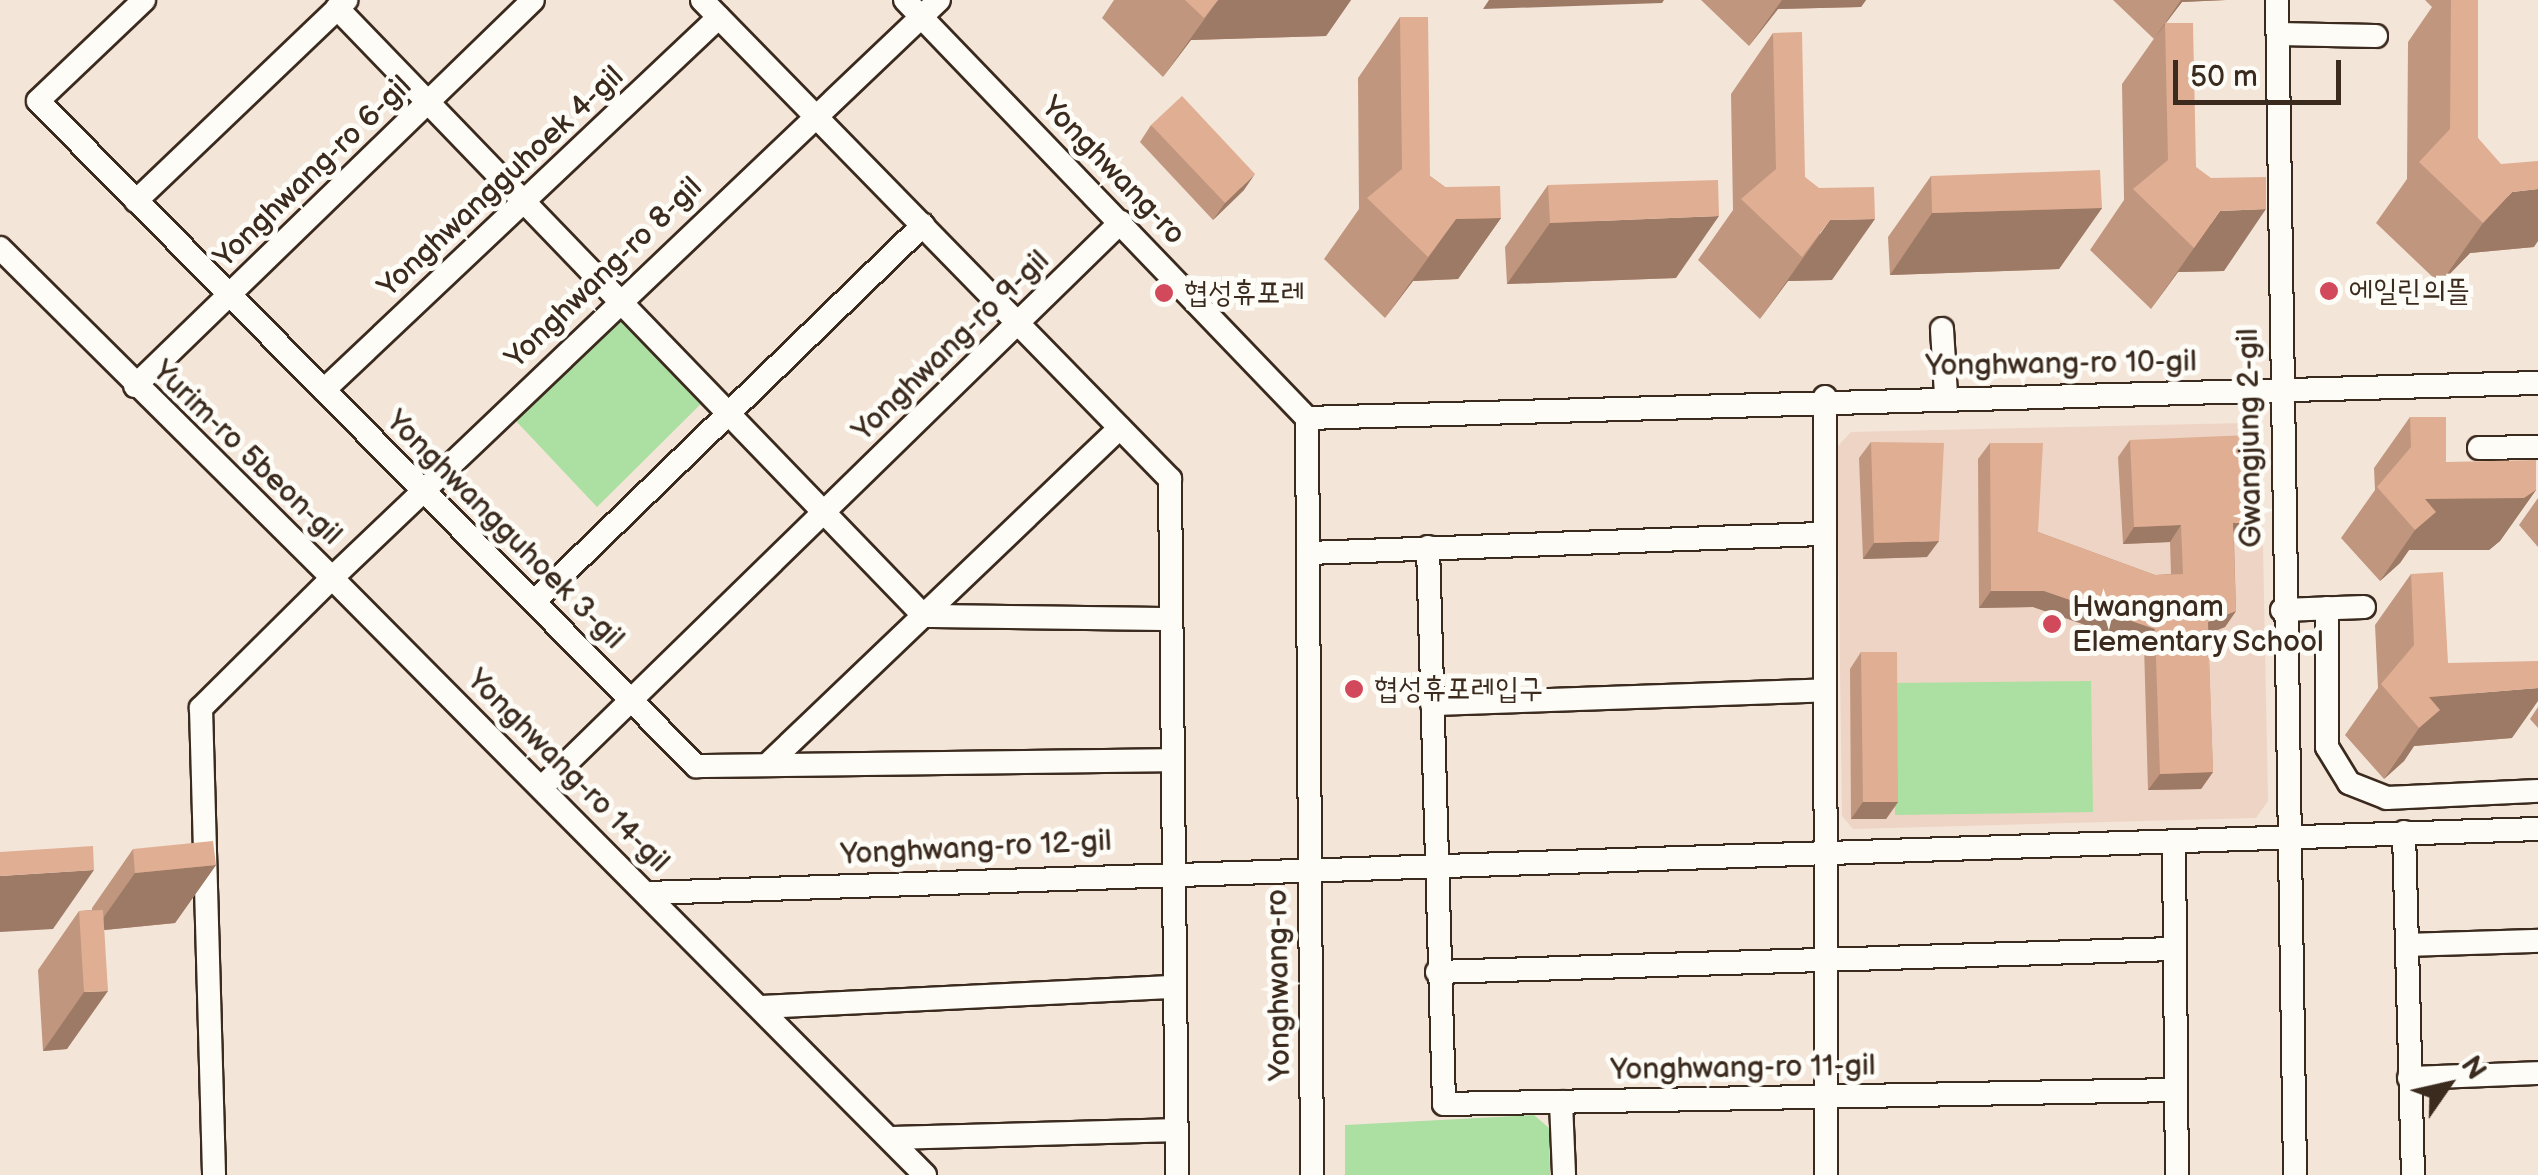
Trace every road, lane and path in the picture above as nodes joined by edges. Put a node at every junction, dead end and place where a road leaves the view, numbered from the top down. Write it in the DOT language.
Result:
graph roads {
  1 [pos="144,0"];
  2 [pos="533,0"];
  3 [pos="702,0"];
  4 [pos="2277,0"];
  5 [pos="342,4"];
  6 [pos="922,5"];
  7 [pos="719,17"];
  8 [pos="2278,34"];
  9 [pos="2376,36"];
  10 [pos="428,102"];
  11 [pos="813,114"];
  12 [pos="136,200"];
  13 [pos="524,202"];
  14 [pos="1121,222"];
  15 [pos="922,225"];
  16 [pos="0,248"];
  17 [pos="229,295"];
  18 [pos="618,299"];
  19 [pos="1018,323"];
  20 [pos="1942,329"];
  21 [pos="2538,382"];
  22 [pos="135,386"];
  23 [pos="324,390"];
  24 [pos="2279,392"];
  25 [pos="1946,395"];
  26 [pos="1825,396"];
  27 [pos="728,414"];
  28 [pos="1307,418"];
  29 [pos="1120,428"];
  30 [pos="2538,447"];
  31 [pos="2479,448"];
  32 [pos="423,491"];
  33 [pos="824,512"];
  34 [pos="1821,534"];
  35 [pos="1428,548"];
  36 [pos="1309,554"];
  37 [pos="332,578"];
  38 [pos="534,602"];
  39 [pos="2364,607"];
  40 [pos="2327,608"];
  41 [pos="2282,610"];
  42 [pos="924,616"];
  43 [pos="1171,618"];
  44 [pos="1824,690"];
  45 [pos="631,700"];
  46 [pos="1432,704"];
  47 [pos="1173,760"];
  48 [pos="767,765"];
  49 [pos="542,787"];
  50 [pos="2538,791"];
  51 [pos="2538,829"];
  52 [pos="2404,832"];
  53 [pos="2286,834"];
  54 [pos="2174,842"];
  55 [pos="1826,852"];
  56 [pos="1435,864"];
  57 [pos="1174,868"];
  58 [pos="1306,868"];
  59 [pos="648,893"];
  60 [pos="2538,941"];
  61 [pos="2408,946"];
  62 [pos="2173,950"];
  63 [pos="1824,960"];
  64 [pos="1437,972"];
  65 [pos="1176,987"];
  66 [pos="762,1006"];
  67 [pos="2538,1073"];
  68 [pos="2409,1078"];
  69 [pos="2176,1090"];
  70 [pos="1826,1097"];
  71 [pos="1560,1102"];
  72 [pos="1177,1130"];
  73 [pos="894,1138"];
  74 [pos="214,1175"];
  75 [pos="925,1175"];
  76 [pos="1177,1175"];
  77 [pos="1312,1175"];
  78 [pos="1564,1175"];
  79 [pos="1826,1175"];
  80 [pos="2177,1175"];
  81 [pos="2295,1175"];
  82 [pos="2413,1175"];
  1 -- 12 [label="street, Yonghwangguhoek 3-gil"];
  2 -- 10 [label="street, Yonghwang-ro 6-gil"];
  3 -- 7 [label="street"];
  4 -- 8 [label="street, Gwangjung 2-gil"];
  5 -- 10 [label="street"];
  5 -- 12 [label="street"];
  6 -- 11 [label="street, Yonghwang-ro 8-gil"];
  6 -- 14 [label="street, Yonghwang-ro"];
  7 -- 11 [label="street"];
  7 -- 13 [label="street, Yonghwangguhoek 4-gil"];
  8 -- 9 [label="street"];
  8 -- 24 [label="street, Gwangjung 2-gil"];
  10 -- 13 [label="street"];
  10 -- 17 [label="street, Yonghwang-ro 6-gil"];
  11 -- 15 [label="street"];
  11 -- 18 [label="street, Yonghwang-ro 8-gil"];
  12 -- 17 [label="street, Yonghwangguhoek 3-gil"];
  13 -- 18 [label="street"];
  13 -- 23 [label="street, Yonghwangguhoek 4-gil"];
  14 -- 19 [label="street, Yonghwang-ro 9-gil"];
  14 -- 28 [label="street, Yonghwang-ro"];
  15 -- 19 [label="street"];
  15 -- 27 [label="street"];
  16 -- 22 [label="street, Yurim-ro 5beon-gil"];
  17 -- 22 [label="street, Yonghwang-ro 6-gil"];
  17 -- 23 [label="street, Yonghwangguhoek 3-gil"];
  18 -- 27 [label="street"];
  18 -- 32 [label="street, Yonghwang-ro 8-gil"];
  19 -- 29 [label="street"];
  19 -- 33 [label="street, Yonghwang-ro 9-gil"];
  20 -- 25 [label="street"];
  21 -- 24 [label="street, Yonghwang-ro 10-gil"];
  22 -- 37 [label="street, Yurim-ro 5beon-gil"];
  23 -- 32 [label="street, Yonghwangguhoek 3-gil"];
  24 -- 25 [label="street, Yonghwang-ro 10-gil"];
  24 -- 41 [label="street, Gwangjung 2-gil"];
  25 -- 26 [label="street, Yonghwang-ro 10-gil"];
  26 -- 28 [label="street, Yonghwang-ro 10-gil"];
  26 -- 34 [label="street"];
  27 -- 33 [label="street"];
  27 -- 38 [label="street"];
  28 -- 36 [label="street, Yonghwang-ro"];
  29 -- 42 [label="street"];
  29 -- 43 [label="street"];
  30 -- 31 [label="street"];
  32 -- 37 [label="street, Yonghwang-ro 8-gil"];
  32 -- 38 [label="street, Yonghwangguhoek 3-gil"];
  33 -- 42 [label="street"];
  33 -- 45 [label="street, Yonghwang-ro 9-gil"];
  34 -- 35 [label="street"];
  34 -- 44 [label="street"];
  35 -- 36 [label="street"];
  35 -- 46 [label="street"];
  36 -- 58 [label="street, Yonghwang-ro"];
  37 -- 49 [label="street, Yonghwang-ro 14-gil"];
  37 -- 74 [label="street, Yurim-ro 5beon-gil"];
  38 -- 45 [label="street, Yonghwangguhoek 3-gil"];
  39 -- 40 [label="street"];
  40 -- 41 [label="street"];
  40 -- 50 [label="street"];
  41 -- 53 [label="street, Gwangjung 2-gil"];
  42 -- 43 [label="street"];
  42 -- 48 [label="street"];
  43 -- 47 [label="street"];
  44 -- 46 [label="street"];
  44 -- 55 [label="street"];
  45 -- 48 [label="street, Yonghwangguhoek 3-gil"];
  45 -- 49 [label="street, Yonghwang-ro 9-gil"];
  46 -- 56 [label="street"];
  47 -- 48 [label="street, Yonghwangguhoek 3-gil"];
  47 -- 57 [label="street"];
  49 -- 59 [label="street, Yonghwang-ro 14-gil"];
  51 -- 52 [label="street"];
  52 -- 53 [label="street"];
  52 -- 61 [label="street"];
  53 -- 54 [label="street"];
  53 -- 81 [label="street, Gwangjung 2-gil"];
  54 -- 55 [label="street"];
  54 -- 62 [label="street"];
  55 -- 56 [label="street"];
  55 -- 63 [label="street"];
  56 -- 58 [label="street"];
  56 -- 64 [label="street, Yonghwang-ro 11-gil"];
  57 -- 58 [label="street, Yonghwang-ro 12-gil"];
  57 -- 59 [label="street, Yonghwang-ro 12-gil"];
  57 -- 65 [label="street"];
  58 -- 77 [label="street, Yonghwang-ro"];
  59 -- 66 [label="street, Yonghwang-ro 14-gil"];
  60 -- 61 [label="street"];
  61 -- 68 [label="street"];
  62 -- 63 [label="street"];
  62 -- 69 [label="street"];
  63 -- 64 [label="street"];
  63 -- 70 [label="street"];
  64 -- 71 [label="street, Yonghwang-ro 11-gil"];
  65 -- 66 [label="street"];
  65 -- 72 [label="street"];
  66 -- 73 [label="street, Yonghwang-ro 14-gil"];
  67 -- 68 [label="street"];
  68 -- 82 [label="street"];
  69 -- 70 [label="street, Yonghwang-ro 11-gil"];
  69 -- 80 [label="street"];
  70 -- 71 [label="street, Yonghwang-ro 11-gil"];
  70 -- 79 [label="street"];
  71 -- 78 [label="street"];
  72 -- 73 [label="street"];
  72 -- 76 [label="street"];
  73 -- 75 [label="street, Yonghwang-ro 14-gil"];
}
